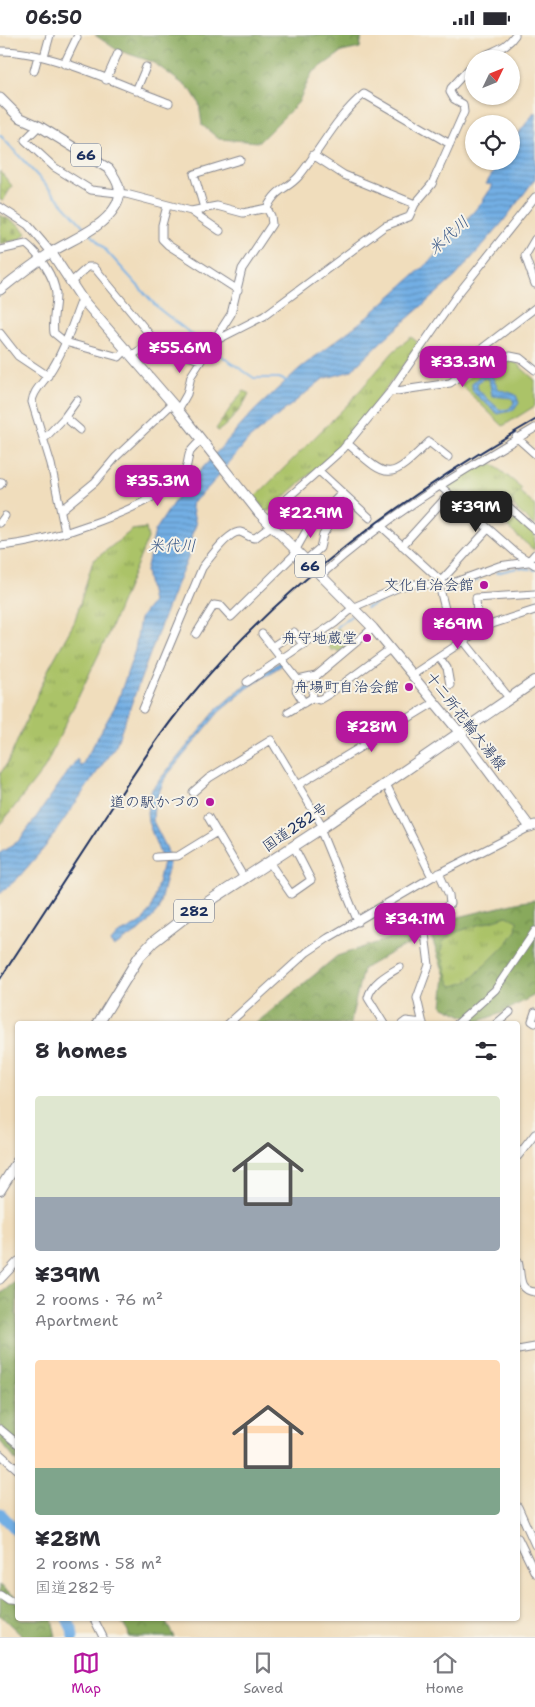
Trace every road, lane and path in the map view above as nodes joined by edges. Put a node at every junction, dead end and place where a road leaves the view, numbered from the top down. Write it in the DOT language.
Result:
graph roads {
  1 [pos="50,35"];
  2 [pos="516,35"];
  3 [pos="78,37"];
  4 [pos="0,46"];
  5 [pos="496,50"];
  6 [pos="3,51"];
  7 [pos="118,53"];
  8 [pos="41,57"];
  9 [pos="64,64"];
  10 [pos="146,67"];
  11 [pos="34,71"];
  12 [pos="465,73"];
  13 [pos="106,80"];
  14 [pos="136,91"];
  15 [pos="0,98"];
  16 [pos="169,103"];
  17 [pos="39,126"];
  18 [pos="450,144"];
  19 [pos="313,155"];
  20 [pos="240,160"];
  21 [pos="120,193"];
  22 [pos="535,197"];
  23 [pos="415,204"];
  24 [pos="167,206"];
  25 [pos="0,207"];
  26 [pos="204,208"];
  27 [pos="267,208"];
  28 [pos="190,211"];
  29 [pos="220,231"];
  30 [pos="39,237"];
  31 [pos="535,239"];
  32 [pos="26,245"];
  33 [pos="0,250"];
  34 [pos="51,252"];
  35 [pos="40,260"];
  36 [pos="532,264"];
  37 [pos="70,283"];
  38 [pos="535,283"];
  39 [pos="0,289"];
  40 [pos="238,290"];
  41 [pos="82,299"];
  42 [pos="535,308"];
  43 [pos="1,337"];
  44 [pos="155,341"];
  45 [pos="65,342"];
  46 [pos="213,342"];
  47 [pos="130,352"];
  48 [pos="200,360"];
  49 [pos="482,363"];
  50 [pos="535,370"];
  51 [pos="48,376"];
  52 [pos="390,392"];
  53 [pos="77,400"];
  54 [pos="175,407"];
  55 [pos="65,417"];
  56 [pos="535,428"];
  57 [pos="80,430"];
  58 [pos="516,437"];
  59 [pos="44,439"];
  60 [pos="200,441"];
  61 [pos="347,443"];
  62 [pos="535,454"];
  63 [pos="448,457"];
  64 [pos="319,471"];
  65 [pos="439,485"];
  66 [pos="342,493"];
  67 [pos="449,494"];
  68 [pos="509,507"];
  69 [pos="61,510"];
  70 [pos="323,513"];
  71 [pos="370,518"];
  72 [pos="269,524"];
  73 [pos="380,525"];
  74 [pos="488,529"];
  75 [pos="535,530"];
  76 [pos="65,532"];
  77 [pos="0,546"];
  78 [pos="402,546"];
  79 [pos="296,552"];
  80 [pos="535,554"];
  81 [pos="306,561"];
  82 [pos="531,564"];
  83 [pos="320,576"];
  84 [pos="440,583"];
  85 [pos="535,594"];
  86 [pos="354,607"];
  87 [pos="535,610"];
  88 [pos="373,628"];
  89 [pos="478,631"];
  90 [pos="196,634"];
  91 [pos="262,634"];
  92 [pos="464,639"];
  93 [pos="303,645"];
  94 [pos="272,647"];
  95 [pos="390,649"];
  96 [pos="439,657"];
  97 [pos="283,662"];
  98 [pos="412,675"];
  99 [pos="316,676"];
  100 [pos="298,680"];
  101 [pos="247,682"];
  102 [pos="450,685"];
  103 [pos="534,685"];
  104 [pos="312,699"];
  105 [pos="510,699"];
  106 [pos="435,702"];
  107 [pos="304,703"];
  108 [pos="143,709"];
  109 [pos="288,712"];
  110 [pos="460,733"];
  111 [pos="386,784"];
  112 [pos="298,785"];
  113 [pos="193,792"];
  114 [pos="208,817"];
  115 [pos="533,826"];
  116 [pos="321,828"];
  117 [pos="217,833"];
  118 [pos="294,847"];
  119 [pos="157,856"];
  120 [pos="269,862"];
  121 [pos="436,875"];
  122 [pos="244,878"];
  123 [pos="358,921"];
  124 [pos="535,931"];
  125 [pos="400,967"];
  126 [pos="510,1012"];
  127 [pos="535,1012"];
  128 [pos="100,1021"];
  129 [pos="231,1021"];
  130 [pos="382,1021"];
  131 [pos="423,1021"];
  132 [pos="461,1021"];
  133 [pos="500,1021"];
  134 [pos="535,1023"];
  135 [pos="535,1134"];
  136 [pos="520,1154"];
  137 [pos="15,1166"];
  138 [pos="0,1190"];
  139 [pos="15,1264"];
  140 [pos="520,1274"];
  141 [pos="2,1275"];
  142 [pos="535,1292"];
  143 [pos="535,1347"];
  144 [pos="520,1350"];
  145 [pos="0,1429"];
  146 [pos="15,1442"];
  147 [pos="0,1454"];
  148 [pos="15,1467"];
  149 [pos="520,1511"];
  150 [pos="520,1542"];
  151 [pos="535,1545"];
  152 [pos="535,1573"];
  153 [pos="0,1595"];
  154 [pos="15,1602"];
  155 [pos="95,1621"];
  156 [pos="103,1637"];
  1 -- 8 [label="street"];
  2 -- 5 [label="street"];
  3 -- 9 [label="street"];
  4 -- 6 [label="street"];
  6 -- 8 [label="street"];
  7 -- 13 [label="street"];
  8 -- 9 [label="street"];
  8 -- 11 [label="street"];
  9 -- 13 [label="street"];
  10 -- 14 [label="street"];
  12 -- 18 [label="street"];
  13 -- 14 [label="street"];
  14 -- 16 [label="street"];
  15 -- 17 [label="main road, 66"];
  17 -- 21 [label="main road, 66"];
  17 -- 21 [label="street"];
  18 -- 19 [label="street"];
  18 -- 23 [label="street"];
  19 -- 23 [label="street"];
  19 -- 27 [label="street"];
  20 -- 26 [label="street"];
  21 -- 24 [label="street"];
  21 -- 34 [label="main road"];
  22 -- 52 [label="street"];
  23 -- 46 [label="street"];
  24 -- 28 [label="street"];
  24 -- 40 [label="street"];
  25 -- 30 [label="street"];
  26 -- 27 [label="street"];
  26 -- 28 [label="street"];
  27 -- 40 [label="street"];
  28 -- 29 [label="street"];
  30 -- 32 [label="street"];
  30 -- 34 [label="street"];
  31 -- 36 [label="street"];
  32 -- 33 [label="street"];
  32 -- 35 [label="street"];
  34 -- 35 [label="main road"];
  34 -- 37 [label="main road, 十二所花輪大湯線 / 66"];
  35 -- 39 [label="main road"];
  35 -- 45 [label="street"];
  36 -- 38 [label="street"];
  37 -- 41 [label="main road, 十二所花輪大湯線 / 66"];
  37 -- 44 [label="street"];
  40 -- 46 [label="street"];
  41 -- 45 [label="street"];
  41 -- 47 [label="main road, 十二所花輪大湯線 / 66"];
  42 -- 49 [label="street"];
  43 -- 51 [label="street"];
  44 -- 47 [label="street"];
  44 -- 48 [label="street"];
  45 -- 47 [label="street"];
  45 -- 51 [label="street"];
  46 -- 48 [label="street"];
  47 -- 54 [label="main road, 十二所花輪大湯線 / 66"];
  48 -- 54 [label="street"];
  49 -- 50 [label="street"];
  49 -- 52 [label="street"];
  51 -- 59 [label="street"];
  52 -- 61 [label="street"];
  53 -- 55 [label="street"];
  54 -- 60 [label="main road, 十二所花輪大湯線 / 66"];
  54 -- 69 [label="street"];
  55 -- 57 [label="street"];
  55 -- 59 [label="street"];
  56 -- 58 [label="street"];
  58 -- 62 [label="street"];
  58 -- 65 [label="street"];
  59 -- 69 [label="street"];
  60 -- 72 [label="main road, 十二所花輪大湯線 / 66"];
  60 -- 76 [label="street"];
  61 -- 63 [label="street"];
  61 -- 64 [label="street"];
  64 -- 66 [label="street"];
  64 -- 72 [label="street"];
  65 -- 67 [label="street"];
  65 -- 73 [label="street"];
  66 -- 70 [label="street"];
  66 -- 71 [label="street"];
  67 -- 74 [label="street"];
  67 -- 78 [label="street"];
  68 -- 75 [label="street"];
  69 -- 76 [label="street"];
  70 -- 79 [label="street"];
  70 -- 81 [label="street"];
  72 -- 79 [label="main road, 十二所花輪大湯線 / 66"];
  72 -- 108 [label="street"];
  73 -- 78 [label="street"];
  73 -- 83 [label="street"];
  74 -- 82 [label="street"];
  74 -- 84 [label="street"];
  76 -- 77 [label="street"];
  78 -- 84 [label="street"];
  79 -- 81 [label="main road, 十二所花輪大湯線 / 66"];
  79 -- 90 [label="street"];
  80 -- 82 [label="street"];
  81 -- 83 [label="main road, 十二所花輪大湯線 / 66"];
  82 -- 84 [label="street"];
  83 -- 86 [label="main road, 十二所花輪大湯線 / 66"];
  84 -- 86 [label="street"];
  84 -- 92 [label="street"];
  85 -- 89 [label="street"];
  86 -- 88 [label="main road, 十二所花輪大湯線 / 66"];
  86 -- 93 [label="street"];
  87 -- 89 [label="street"];
  88 -- 95 [label="main road, 十二所花輪大湯線 / 66"];
  88 -- 99 [label="street"];
  89 -- 92 [label="street"];
  91 -- 94 [label="street"];
  92 -- 96 [label="street"];
  92 -- 105 [label="street"];
  93 -- 94 [label="street"];
  93 -- 97 [label="street"];
  94 -- 97 [label="street"];
  95 -- 98 [label="main road, 十二所花輪大湯線 / 66"];
  95 -- 104 [label="street"];
  96 -- 98 [label="street"];
  96 -- 102 [label="street"];
  97 -- 100 [label="street"];
  97 -- 101 [label="street"];
  98 -- 106 [label="main road, 十二所花輪大湯線 / 66"];
  99 -- 100 [label="street"];
  99 -- 104 [label="street"];
  100 -- 107 [label="street"];
  103 -- 105 [label="highway, 国道282号 / 282"];
  104 -- 107 [label="street"];
  105 -- 110 [label="highway, 国道282号 / 282"];
  106 -- 110 [label="main road, 十二所花輪大湯線 / 66"];
  106 -- 112 [label="street"];
  107 -- 109 [label="street"];
  110 -- 111 [label="highway, 国道282号 / 282"];
  110 -- 115 [label="main road, 十二所花輪大湯線 / 66"];
  111 -- 116 [label="highway, 国道282号 / 282"];
  111 -- 121 [label="street"];
  112 -- 113 [label="street"];
  112 -- 116 [label="street"];
  114 -- 117 [label="street"];
  115 -- 121 [label="street"];
  116 -- 118 [label="highway, 国道282号 / 282"];
  116 -- 123 [label="street"];
  117 -- 119 [label="street"];
  117 -- 122 [label="street"];
  118 -- 120 [label="highway, 国道282号 / 282"];
  118 -- 120 [label="street"];
  120 -- 122 [label="highway, 国道282号 / 282"];
  121 -- 123 [label="street"];
  121 -- 131 [label="street"];
  122 -- 128 [label="highway, 国道282号 / 282"];
  123 -- 129 [label="street"];
  124 -- 132 [label="street"];
  125 -- 130 [label="street"];
  126 -- 133 [label="street"];
  127 -- 134 [label="street"];
  135 -- 136 [label="street"];
  137 -- 138 [label="highway"];
  139 -- 141 [label="street"];
  140 -- 142 [label="street"];
  143 -- 144 [label="street"];
  145 -- 146 [label="street"];
  147 -- 148 [label="street"];
  149 -- 151 [label="street"];
  150 -- 152 [label="street"];
  153 -- 154 [label="street"];
  155 -- 156 [label="street"];
}
